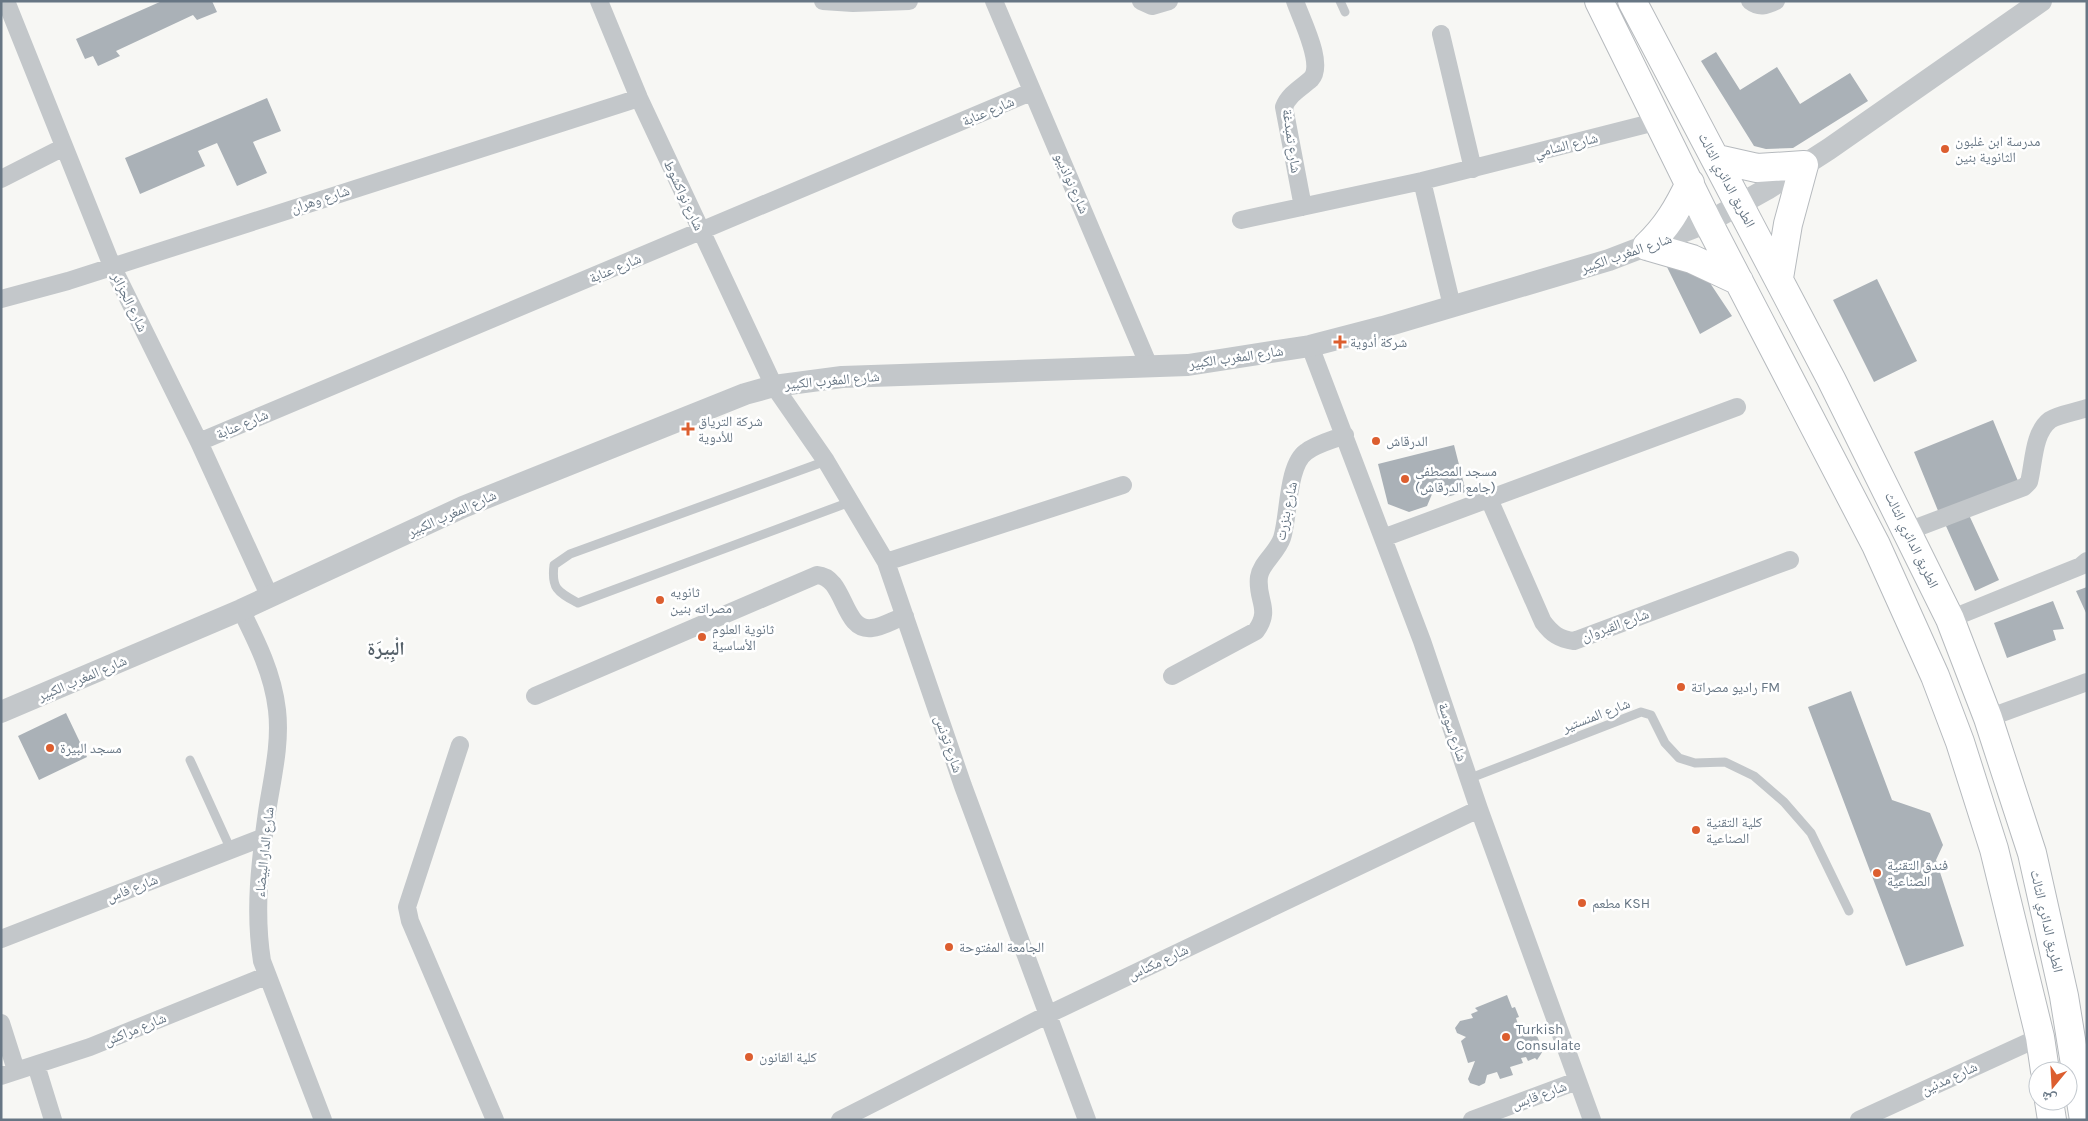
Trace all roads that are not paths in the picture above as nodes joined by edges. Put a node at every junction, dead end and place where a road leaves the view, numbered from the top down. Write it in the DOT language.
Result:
graph roads {
  1 [pos="6,1"];
  2 [pos="599,1"];
  3 [pos="823,1"];
  4 [pos="909,1"];
  5 [pos="994,1"];
  6 [pos="1141,1"];
  7 [pos="1169,1"];
  8 [pos="1295,1"];
  9 [pos="1340,1"];
  10 [pos="1599,1"];
  11 [pos="1632,1"];
  12 [pos="1750,1"];
  13 [pos="1776,1"];
  14 [pos="2041,1"];
  15 [pos="1345,12"];
  16 [pos="1441,34"];
  17 [pos="1032,92"];
  18 [pos="639,98"];
  19 [pos="1659,122"];
  20 [pos="64,147"];
  21 [pos="1717,159"];
  22 [pos="1804,165"];
  23 [pos="1473,169"];
  24 [pos="1,179"];
  25 [pos="1422,182"];
  26 [pos="1690,183"];
  27 [pos="1741,204"];
  28 [pos="1303,207"];
  29 [pos="1241,220"];
  30 [pos="1708,222"];
  31 [pos="702,232"];
  32 [pos="1647,246"];
  33 [pos="112,266"];
  34 [pos="1779,278"];
  35 [pos="1739,281"];
  36 [pos="1,299"];
  37 [pos="1452,306"];
  38 [pos="1310,346"];
  39 [pos="1149,366"];
  40 [pos="774,386"];
  41 [pos="1737,407"];
  42 [pos="2087,408"];
  43 [pos="1345,435"];
  44 [pos="198,442"];
  45 [pos="826,461"];
  46 [pos="1123,485"];
  47 [pos="1489,499"];
  48 [pos="850,502"];
  49 [pos="1908,531"];
  50 [pos="1383,538"];
  51 [pos="1790,560"];
  52 [pos="2087,561"];
  53 [pos="886,562"];
  54 [pos="269,595"];
  55 [pos="241,610"];
  56 [pos="905,616"];
  57 [pos="1950,619"];
  58 [pos="1172,676"];
  59 [pos="2087,682"];
  60 [pos="534,696"];
  61 [pos="1,712"];
  62 [pos="1988,718"];
  63 [pos="460,745"];
  64 [pos="190,760"];
  65 [pos="1468,778"];
  66 [pos="1479,809"];
  67 [pos="264,837"];
  68 [pos="231,850"];
  69 [pos="1849,911"];
  70 [pos="1,939"];
  71 [pos="266,976"];
  72 [pos="1048,1014"];
  73 [pos="1,1023"];
  74 [pos="2040,1037"];
  75 [pos="2044,1061"];
  76 [pos="36,1066"];
  77 [pos="8,1073"];
  78 [pos="1577,1081"];
  79 [pos="54,1120"];
  80 [pos="323,1120"];
  81 [pos="495,1120"];
  82 [pos="840,1120"];
  83 [pos="1087,1120"];
  84 [pos="1472,1120"];
  85 [pos="1592,1120"];
  86 [pos="1859,1120"];
  87 [pos="2084,1120"];
  1 -- 20 [label="street, شارع الجزائر"];
  2 -- 18 [label="street, شارع نواكشوط"];
  3 -- 4 [label="street"];
  5 -- 17 [label="street, شارع نواذيبو"];
  6 -- 7 [label="street"];
  8 -- 28 [label="street, شارع تمبدغة"];
  9 -- 15 [label="lane"];
  10 -- 19 [label="main road"];
  11 -- 21 [label="main road, الطريق الدائري الثالث"];
  12 -- 13 [label="street"];
  14 -- 22 [label="street, شارع المغرب الكبير"];
  16 -- 23 [label="street"];
  17 -- 31 [label="street, شارع عنابة"];
  17 -- 39 [label="street, شارع نواذيبو"];
  18 -- 31 [label="street, شارع نواكشوط"];
  18 -- 33 [label="street, شارع وهران"];
  19 -- 23 [label="street, شارع الشامي"];
  19 -- 26 [label="main road"];
  20 -- 24 [label="street"];
  20 -- 33 [label="street, شارع الجزائر"];
  21 -- 22 [label="main road"];
  21 -- 27 [label="main road, الطريق الدائري الثالث"];
  22 -- 27 [label="street, شارع المغرب الكبير"];
  22 -- 34 [label="main road"];
  23 -- 25 [label="street, شارع الشامي"];
  25 -- 28 [label="street, شارع الشامي"];
  25 -- 37 [label="street"];
  26 -- 30 [label="main road"];
  26 -- 32 [label="main road"];
  27 -- 30 [label="street, شارع المغرب الكبير"];
  27 -- 34 [label="main road, الطريق الدائري الثالث"];
  28 -- 29 [label="street, شارع الشامي"];
  30 -- 32 [label="street, شارع المغرب الكبير"];
  30 -- 35 [label="main road"];
  31 -- 40 [label="street, شارع نواكشوط"];
  31 -- 44 [label="street, شارع عنابة"];
  32 -- 35 [label="main road"];
  32 -- 37 [label="street, شارع المغرب الكبير"];
  33 -- 36 [label="street, شارع وهران"];
  33 -- 44 [label="street, شارع الجزائر"];
  34 -- 49 [label="main road, الطريق الدائري الثالث"];
  35 -- 74 [label="main road"];
  37 -- 38 [label="street, شارع المغرب الكبير"];
  38 -- 39 [label="street, شارع المغرب الكبير"];
  38 -- 43 [label="street, شارع سوسة"];
  39 -- 40 [label="street, شارع المغرب الكبير"];
  40 -- 45 [label="street, شارع تونس"];
  40 -- 54 [label="street, شارع المغرب الكبير"];
  41 -- 47 [label="street"];
  42 -- 49 [label="street"];
  43 -- 50 [label="street, شارع سوسة"];
  43 -- 58 [label="street, شارع بنزرت"];
  44 -- 54 [label="street, شارع الجزائر"];
  45 -- 48 [label="street, شارع تونس"];
  45 -- 48 [label="lane"];
  46 -- 53 [label="street"];
  47 -- 50 [label="street"];
  47 -- 51 [label="street, شارع القيروان"];
  48 -- 53 [label="street, شارع تونس"];
  49 -- 57 [label="main road, الطريق الدائري الثالث"];
  50 -- 65 [label="street, شارع سوسة"];
  52 -- 57 [label="street"];
  53 -- 56 [label="street, شارع تونس"];
  54 -- 55 [label="street, شارع المغرب الكبير"];
  55 -- 61 [label="street, شارع المغرب الكبير"];
  55 -- 67 [label="street, شارع الدار البيضاء"];
  56 -- 60 [label="street"];
  56 -- 72 [label="street, شارع تونس"];
  57 -- 62 [label="main road, الطريق الدائري الثالث"];
  59 -- 62 [label="street"];
  62 -- 87 [label="main road, الطريق الدائري الثالث"];
  63 -- 81 [label="street"];
  64 -- 68 [label="lane"];
  65 -- 66 [label="street, شارع سوسة"];
  65 -- 69 [label="lane, شارع المنستير"];
  66 -- 72 [label="street, شارع مكناس"];
  66 -- 78 [label="street, شارع سوسة"];
  67 -- 68 [label="street, شارع فاس"];
  67 -- 71 [label="street, شارع الدار البيضاء"];
  68 -- 70 [label="street, شارع فاس"];
  71 -- 76 [label="street, شارع مراكش"];
  71 -- 80 [label="street, شارع الدار البيضاء"];
  72 -- 82 [label="street, شارع مكناس"];
  72 -- 83 [label="street, شارع تونس"];
  73 -- 77 [label="street"];
  74 -- 75 [label="main road"];
  74 -- 86 [label="street, شارع مدنين"];
  76 -- 77 [label="street, شارع مراكش"];
  76 -- 79 [label="street"];
  78 -- 84 [label="street, شارع قابس"];
  78 -- 85 [label="street, شارع سوسة"];
}
